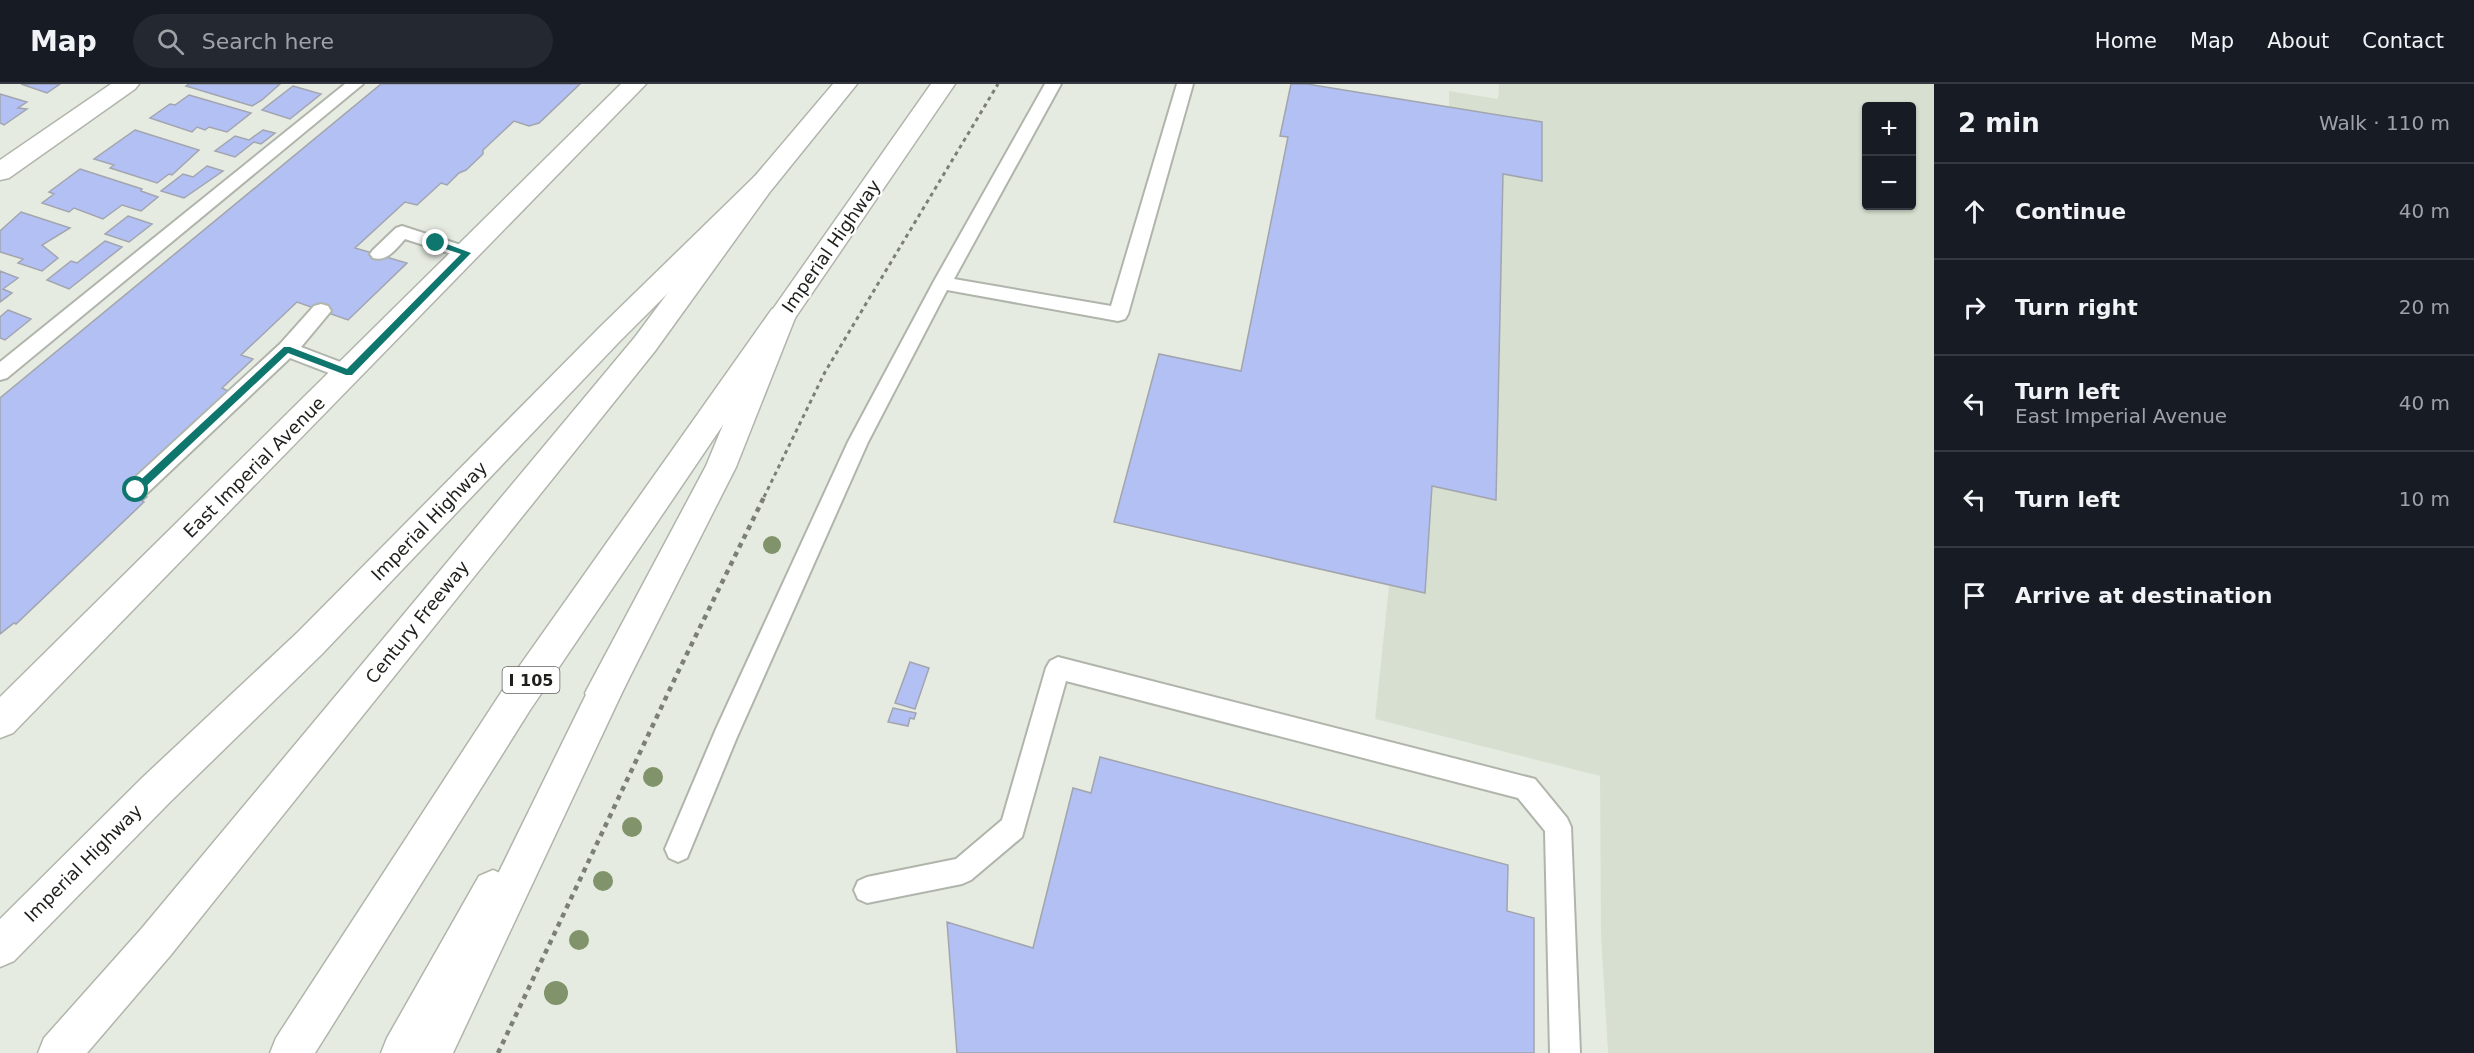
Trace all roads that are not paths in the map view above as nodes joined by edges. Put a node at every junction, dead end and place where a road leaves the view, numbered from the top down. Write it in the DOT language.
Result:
graph roads {
  1 [pos="127,84"];
  2 [pos="355,84"];
  3 [pos="634,84"];
  4 [pos="845,84"];
  5 [pos="943,84"];
  6 [pos="1053,84"];
  7 [pos="1185,84"];
  8 [pos="0,172"];
  9 [pos="764,182"];
  10 [pos="467,253"];
  11 [pos="379,254"];
  12 [pos="942,283"];
  13 [pos="321,310"];
  14 [pos="782,316"];
  15 [pos="287,349"];
  16 [pos="0,373"];
  17 [pos="349,373"];
  18 [pos="136,490"];
  19 [pos="617,667"];
  20 [pos="4,711"];
  21 [pos="678,849"];
  22 [pos="867,890"];
  23 [pos="0,947"];
  24 [pos="58,1053"];
  25 [pos="291,1053"];
  26 [pos="402,1053"];
  27 [pos="431,1053"];
  28 [pos="1565,1053"];
  1 -- 8 [label="main road"];
  2 -- 16 [label="lane"];
  3 -- 10 [label="main road, East Imperial Avenue"];
  4 -- 9 [label="main road, Imperial Highway"];
  5 -- 14 [label="main road, Imperial Highway"];
  6 -- 12 [label="lane"];
  7 -- 12 [label="lane"];
  9 -- 23 [label="main road, Imperial Highway"];
  9 -- 24 [label="main road, Century Freeway"];
  10 -- 11 [label="lane"];
  10 -- 17 [label="main road, East Imperial Avenue"];
  12 -- 21 [label="lane"];
  13 -- 15 [label="lane"];
  14 -- 19 [label="main road, Imperial Highway"];
  14 -- 25 [label="main road, I 105"];
  15 -- 17 [label="lane"];
  15 -- 18 [label="lane"];
  17 -- 20 [label="main road, East Imperial Avenue"];
  19 -- 26 [label="main road, Imperial Highway"];
  19 -- 27 [label="main road"];
  22 -- 28 [label="lane"];
}
